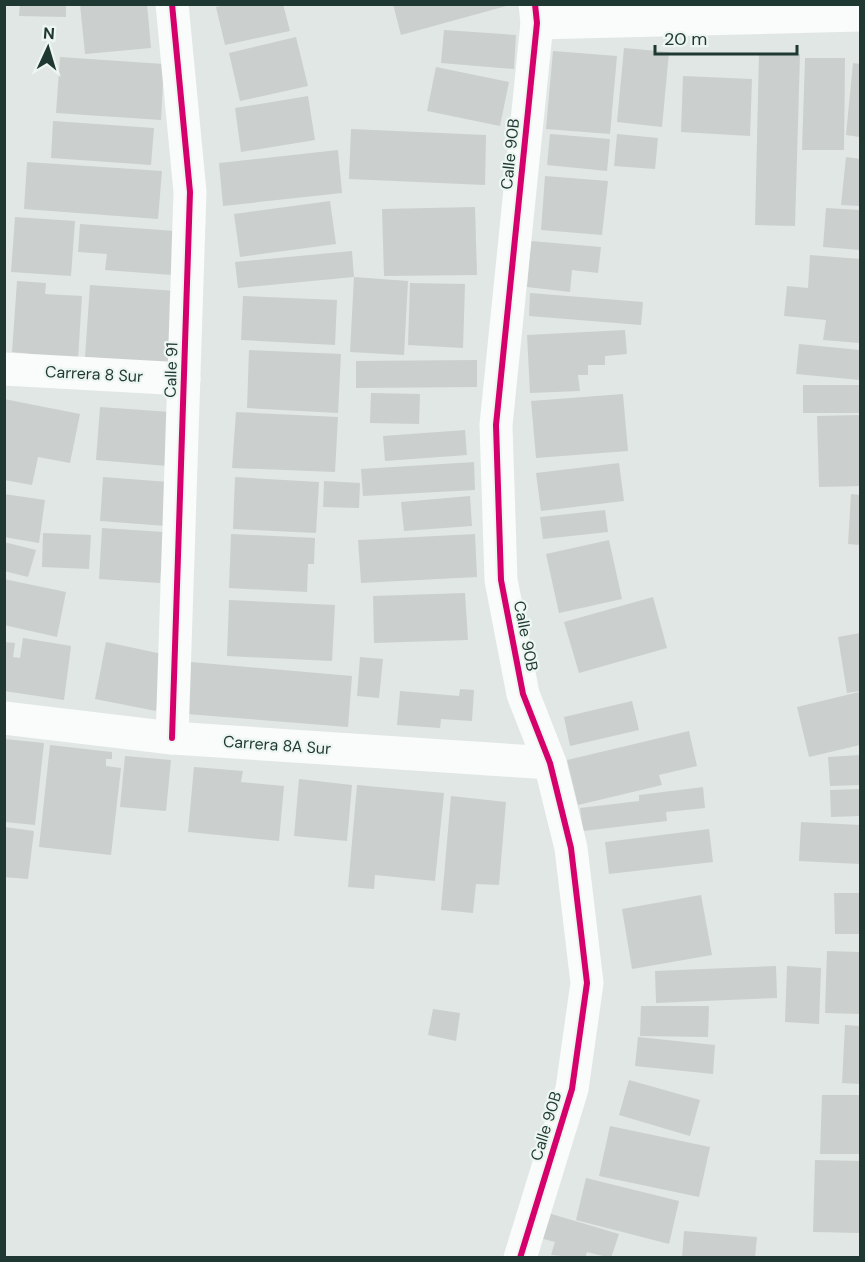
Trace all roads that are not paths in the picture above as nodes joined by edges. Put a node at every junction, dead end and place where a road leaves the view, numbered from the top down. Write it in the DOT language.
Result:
graph roads {
  1 [pos="172,4"];
  2 [pos="536,14"];
  3 [pos="861,15"];
  4 [pos="4,369"];
  5 [pos="184,379"];
  6 [pos="4,718"];
  7 [pos="172,738"];
  8 [pos="550,763"];
  9 [pos="520,1257"];
  1 -- 5 [label="street, Calle 91"];
  2 -- 3 [label="street"];
  2 -- 8 [label="street, Calle 90B"];
  4 -- 5 [label="street, Carrera 8 Sur"];
  5 -- 7 [label="street, Calle 91"];
  6 -- 7 [label="street, Carrera 8A Sur"];
  7 -- 8 [label="street, Carrera 8A Sur"];
  8 -- 9 [label="street, Calle 90B"];
}
